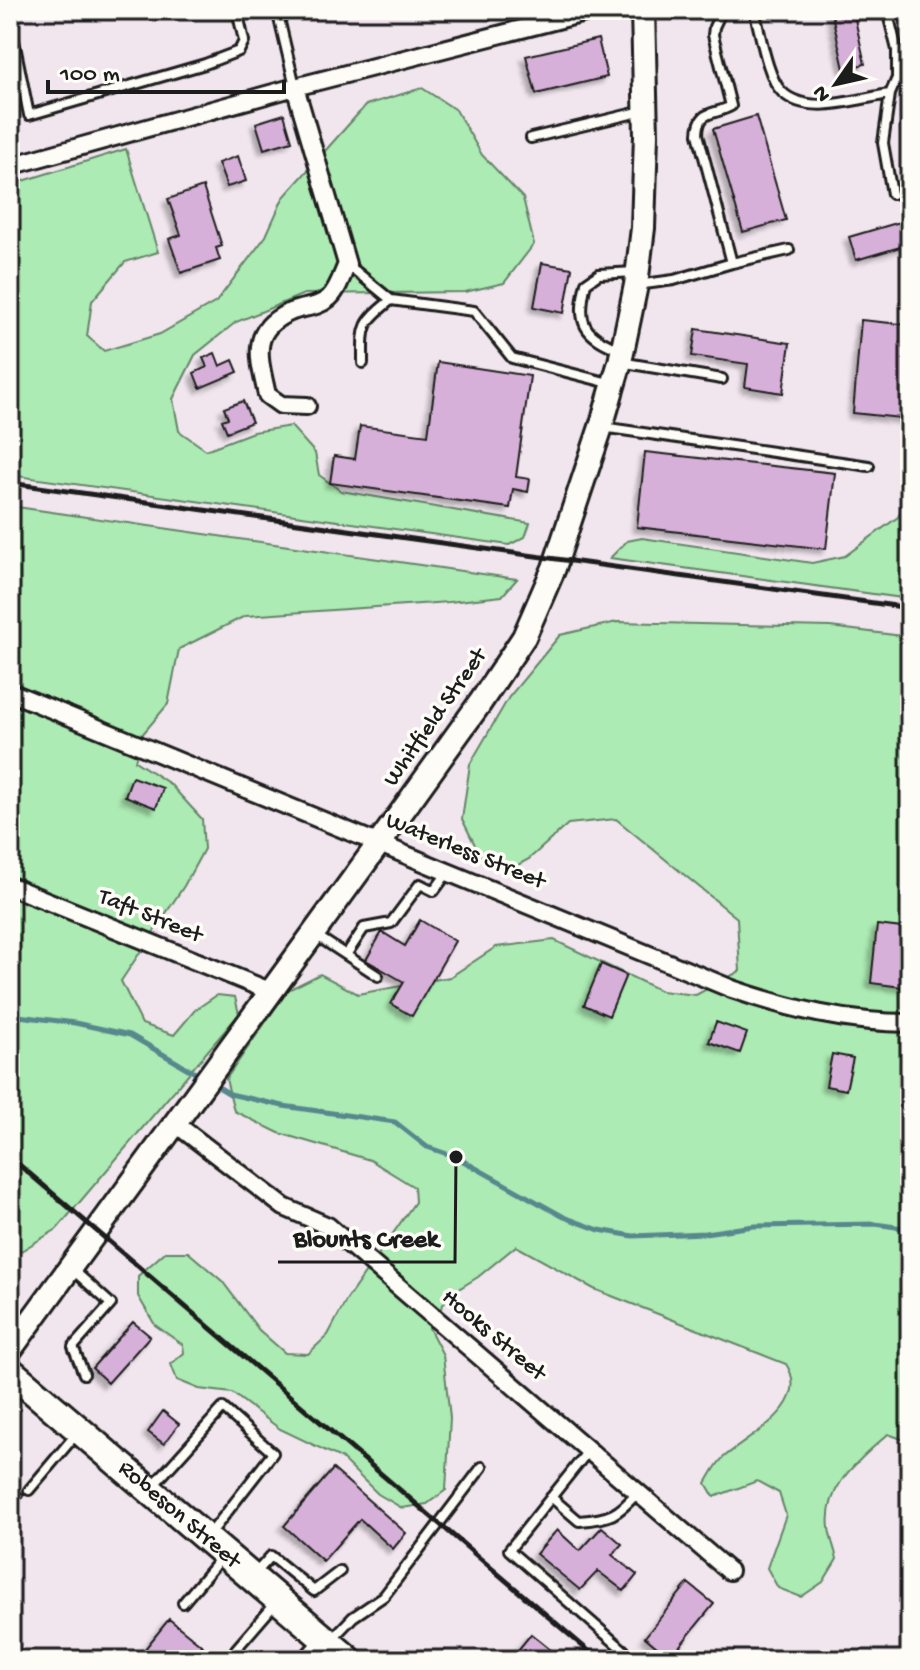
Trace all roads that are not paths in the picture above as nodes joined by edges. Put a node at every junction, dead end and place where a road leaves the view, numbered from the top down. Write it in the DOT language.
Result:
graph roads {
  1 [pos="237,10"];
  2 [pos="277,10"];
  3 [pos="596,10"];
  4 [pos="643,10"];
  5 [pos="722,10"];
  6 [pos="754,10"];
  7 [pos="887,10"];
  8 [pos="10,21"];
  9 [pos="295,87"];
  10 [pos="890,94"];
  11 [pos="645,110"];
  12 [pos="531,138"];
  13 [pos="10,166"];
  14 [pos="892,194"];
  15 [pos="789,250"];
  16 [pos="732,263"];
  17 [pos="347,264"];
  18 [pos="637,279"];
  19 [pos="391,300"];
  20 [pos="621,356"];
  21 [pos="363,363"];
  22 [pos="722,379"];
  23 [pos="613,384"];
  24 [pos="307,406"];
  25 [pos="601,427"];
  26 [pos="869,466"];
  27 [pos="10,692"];
  28 [pos="380,842"];
  29 [pos="449,871"];
  30 [pos="10,886"];
  31 [pos="314,934"];
  32 [pos="346,955"];
  33 [pos="378,976"];
  34 [pos="272,992"];
  35 [pos="910,1023"];
  36 [pos="176,1124"];
  37 [pos="70,1267"];
  38 [pos="10,1350"];
  39 [pos="10,1371"];
  40 [pos="84,1374"];
  41 [pos="79,1430"];
  42 [pos="589,1450"];
  43 [pos="482,1467"];
  44 [pos="29,1490"];
  45 [pos="150,1490"];
  46 [pos="638,1492"];
  47 [pos="551,1497"];
  48 [pos="216,1546"];
  49 [pos="340,1571"];
  50 [pos="729,1571"];
  51 [pos="252,1577"];
  52 [pos="279,1600"];
  53 [pos="183,1603"];
  54 [pos="325,1640"];
  55 [pos="236,1649"];
  56 [pos="301,1660"];
  57 [pos="349,1660"];
  58 [pos="635,1660"];
  1 -- 8 [label="lane"];
  2 -- 9 [label="lane"];
  3 -- 9 [label="street"];
  4 -- 11 [label="main road, Whitfield Street"];
  5 -- 16 [label="lane"];
  6 -- 10 [label="lane"];
  7 -- 10 [label="lane"];
  9 -- 13 [label="street"];
  9 -- 17 [label="street"];
  10 -- 14 [label="lane"];
  11 -- 12 [label="lane"];
  11 -- 18 [label="main road, Whitfield Street"];
  15 -- 16 [label="lane"];
  16 -- 18 [label="lane"];
  17 -- 19 [label="lane"];
  17 -- 24 [label="street"];
  18 -- 20 [label="main road, Whitfield Street"];
  18 -- 20 [label="lane"];
  19 -- 21 [label="lane"];
  19 -- 23 [label="lane"];
  20 -- 22 [label="lane"];
  20 -- 23 [label="main road, Whitfield Street"];
  23 -- 25 [label="main road, Whitfield Street"];
  25 -- 26 [label="lane"];
  25 -- 28 [label="main road, Whitfield Street"];
  27 -- 28 [label="street, Waterless Street"];
  28 -- 29 [label="street, Waterless Street"];
  28 -- 31 [label="main road, Whitfield Street"];
  29 -- 32 [label="lane"];
  29 -- 35 [label="street, Waterless Street"];
  30 -- 34 [label="street, Taft Street"];
  31 -- 32 [label="lane"];
  31 -- 34 [label="main road, Whitfield Street"];
  32 -- 33 [label="lane"];
  34 -- 36 [label="main road, Whitfield Street"];
  36 -- 37 [label="main road, Whitfield Street"];
  36 -- 42 [label="street, Hooks Street"];
  37 -- 38 [label="main road, Whitfield Street"];
  37 -- 40 [label="lane"];
  39 -- 41 [label="main road, Robeson Street"];
  41 -- 44 [label="lane"];
  41 -- 45 [label="main road, Robeson Street"];
  42 -- 46 [label="street, Hooks Street"];
  42 -- 47 [label="lane"];
  43 -- 54 [label="lane"];
  45 -- 48 [label="main road, Robeson Street"];
  45 -- 48 [label="lane"];
  46 -- 47 [label="lane"];
  46 -- 50 [label="street, Hooks Street"];
  47 -- 58 [label="lane"];
  48 -- 51 [label="main road, Robeson Street"];
  48 -- 53 [label="lane"];
  49 -- 51 [label="lane"];
  51 -- 52 [label="main road, Robeson Street"];
  52 -- 54 [label="main road, Robeson Street"];
  52 -- 55 [label="lane"];
  54 -- 56 [label="lane"];
  54 -- 57 [label="main road, Robeson Street"];
}
